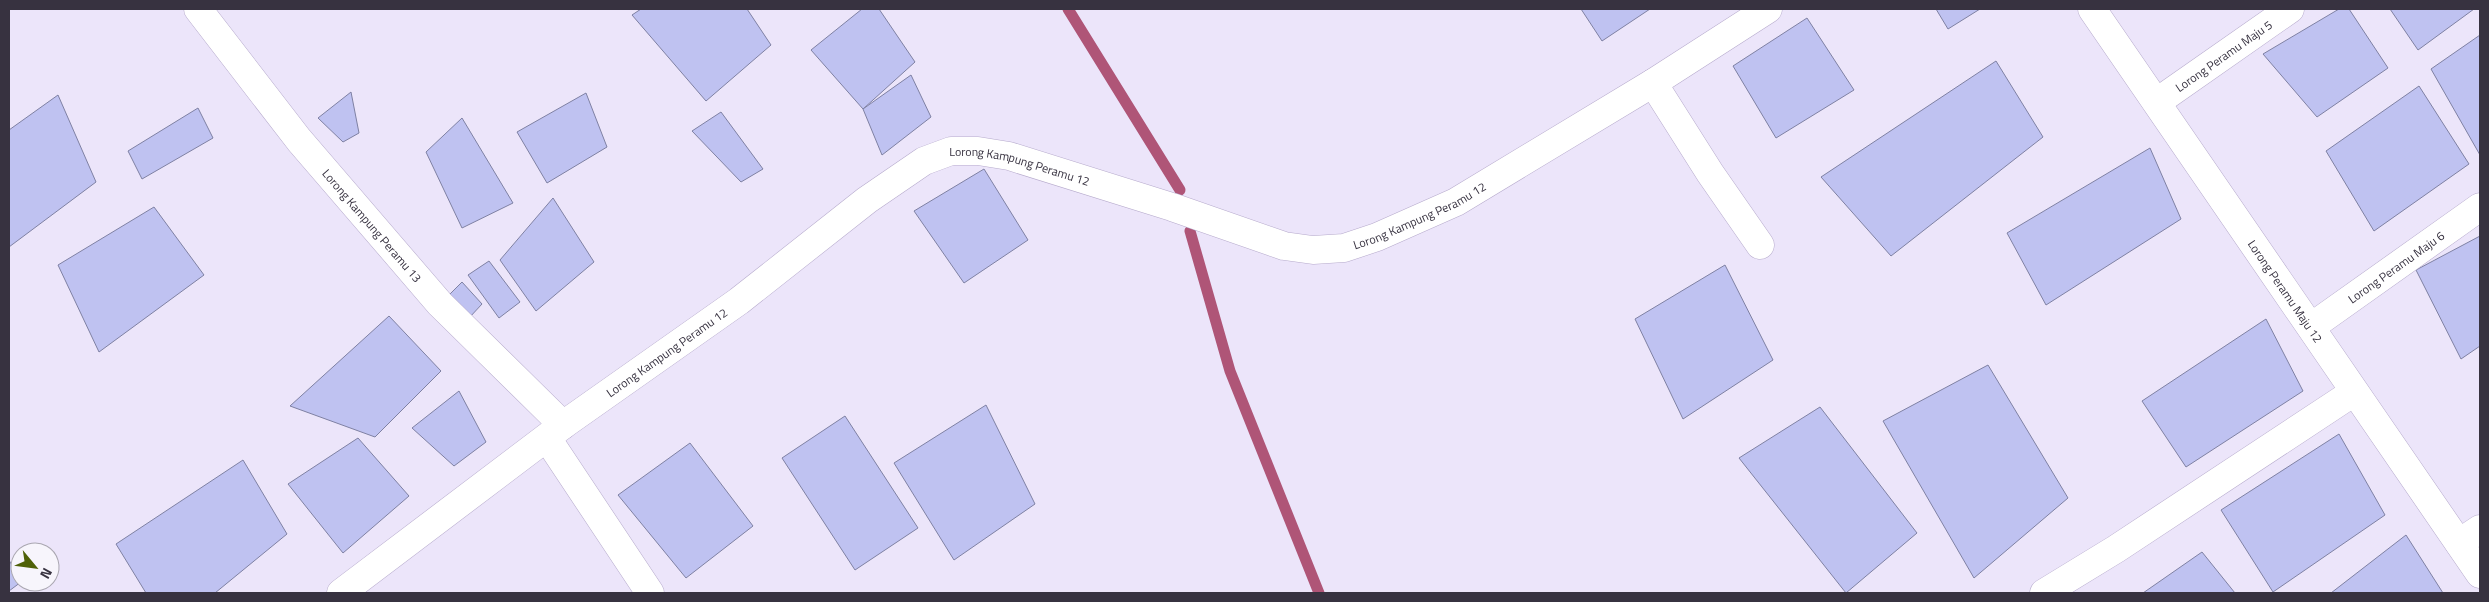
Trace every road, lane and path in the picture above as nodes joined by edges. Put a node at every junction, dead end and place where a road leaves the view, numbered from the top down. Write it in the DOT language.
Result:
graph roads {
  1 [pos="198,9"];
  2 [pos="1768,9"];
  3 [pos="2092,9"];
  4 [pos="2290,9"];
  5 [pos="1653,83"];
  6 [pos="2157,102"];
  7 [pos="2480,207"];
  8 [pos="1760,245"];
  9 [pos="2311,327"];
  10 [pos="2354,392"];
  11 [pos="555,432"];
  12 [pos="2470,536"];
  13 [pos="2480,574"];
  14 [pos="341,593"];
  15 [pos="650,593"];
  16 [pos="2044,593"];
  1 -- 11 [label="street, Lorong Kampung Peramu 13"];
  2 -- 5 [label="street, Lorong Kampung Peramu 12"];
  3 -- 6 [label="street, Lorong Peramu Maju 12"];
  4 -- 6 [label="street, Lorong Peramu Maju 5"];
  5 -- 8 [label="street"];
  5 -- 11 [label="street, Lorong Kampung Peramu 12"];
  6 -- 9 [label="street, Lorong Peramu Maju 12"];
  7 -- 9 [label="street, Lorong Peramu Maju 6"];
  9 -- 10 [label="street, Lorong Peramu Maju 12"];
  10 -- 12 [label="street, Lorong Peramu Maju 12"];
  10 -- 16 [label="street"];
  11 -- 14 [label="street, Lorong Kampung Peramu 12"];
  11 -- 15 [label="street, Lorong Kampung Peramu 13"];
  12 -- 13 [label="street, Lorong Peramu Maju 12"];
}
